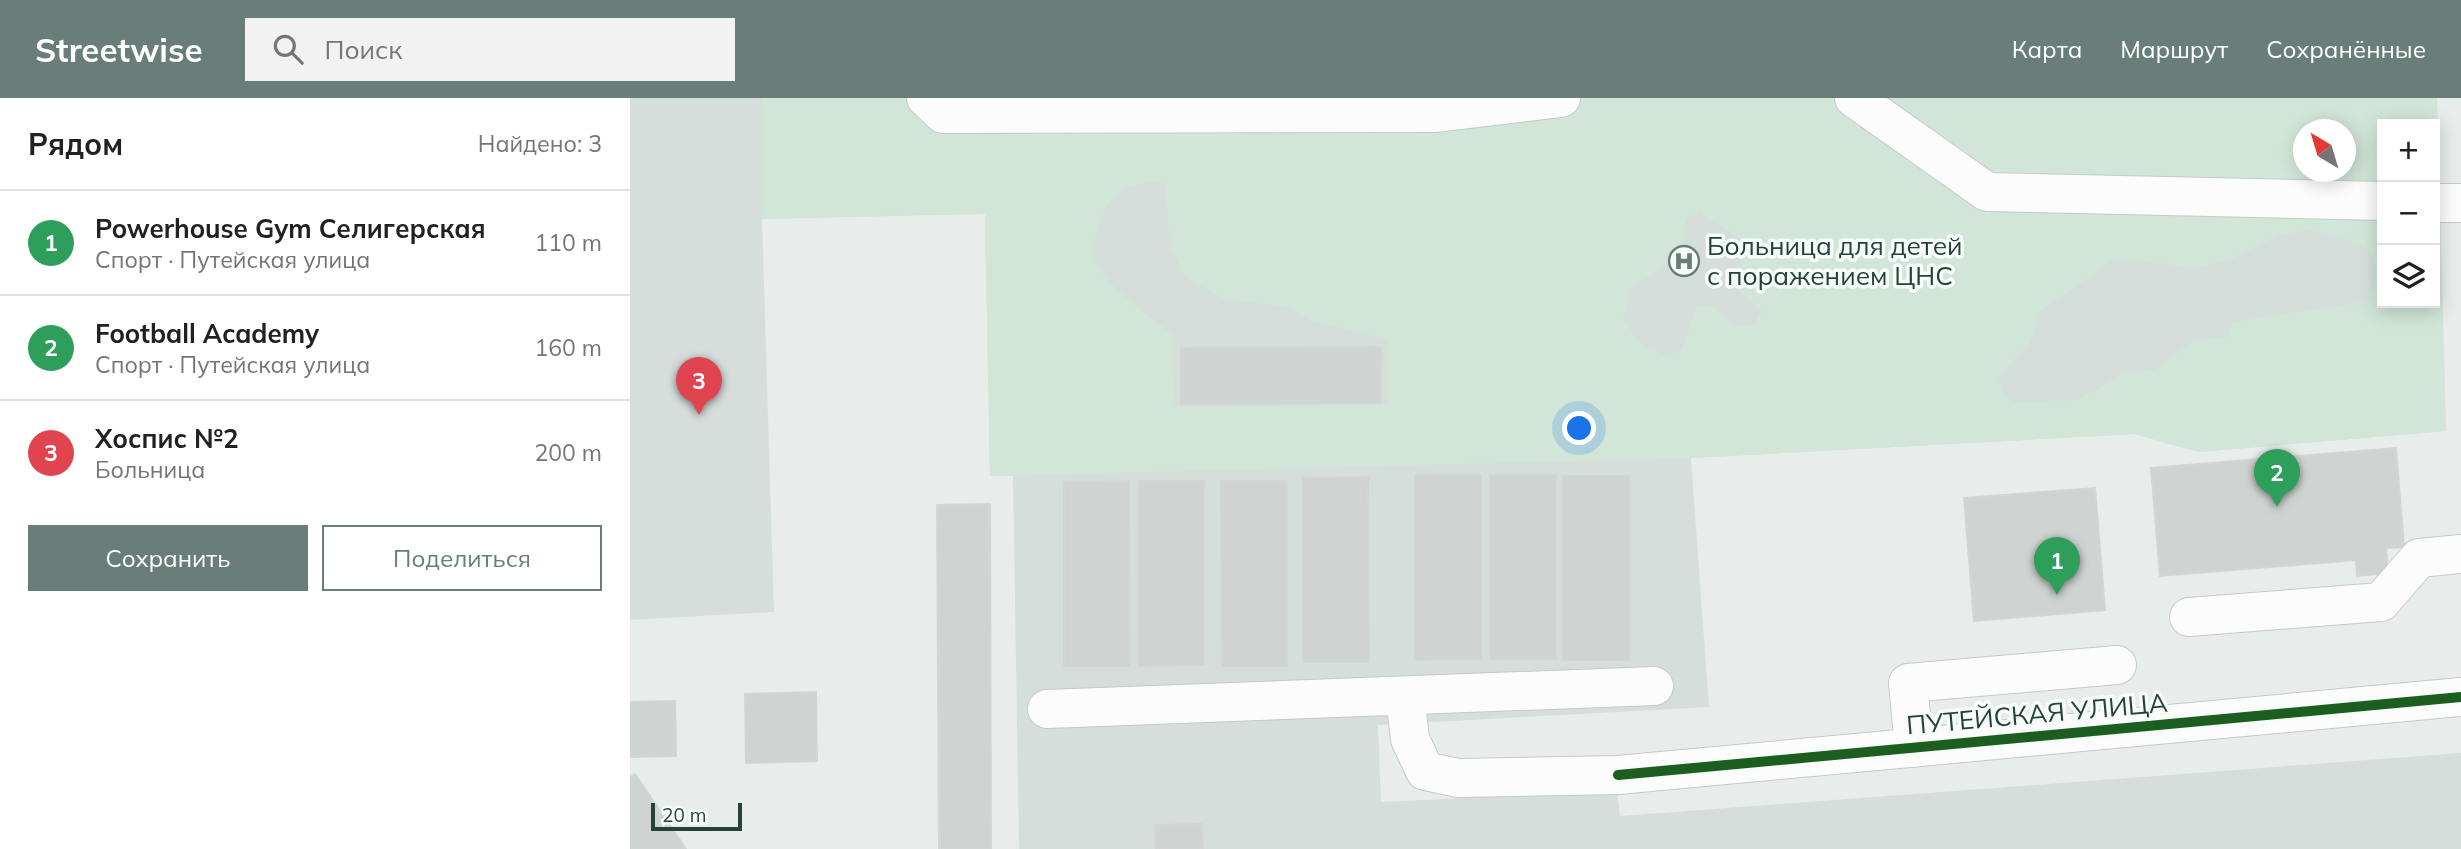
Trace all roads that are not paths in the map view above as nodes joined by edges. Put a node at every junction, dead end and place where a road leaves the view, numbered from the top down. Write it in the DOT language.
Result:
graph roads {
  1 [pos="926,98"];
  2 [pos="1561,98"];
  3 [pos="1854,98"];
  4 [pos="2377,201"];
  5 [pos="2440,203"];
  6 [pos="2461,203"];
  7 [pos="2461,554"];
  8 [pos="2189,617"];
  9 [pos="2117,665"];
  10 [pos="1654,686"];
  11 [pos="1405,696"];
  12 [pos="2461,697"];
  13 [pos="1047,709"];
  14 [pos="1914,748"];
  1 -- 2 [label="street"];
  3 -- 4 [label="street"];
  5 -- 6 [label="street"];
  7 -- 8 [label="street"];
  9 -- 14 [label="street"];
  10 -- 11 [label="street"];
  11 -- 13 [label="street"];
  11 -- 14 [label="street, ПУТЕЙСКАЯ УЛИЦА"];
  12 -- 14 [label="street, ПУТЕЙСКАЯ УЛИЦА"];
}
